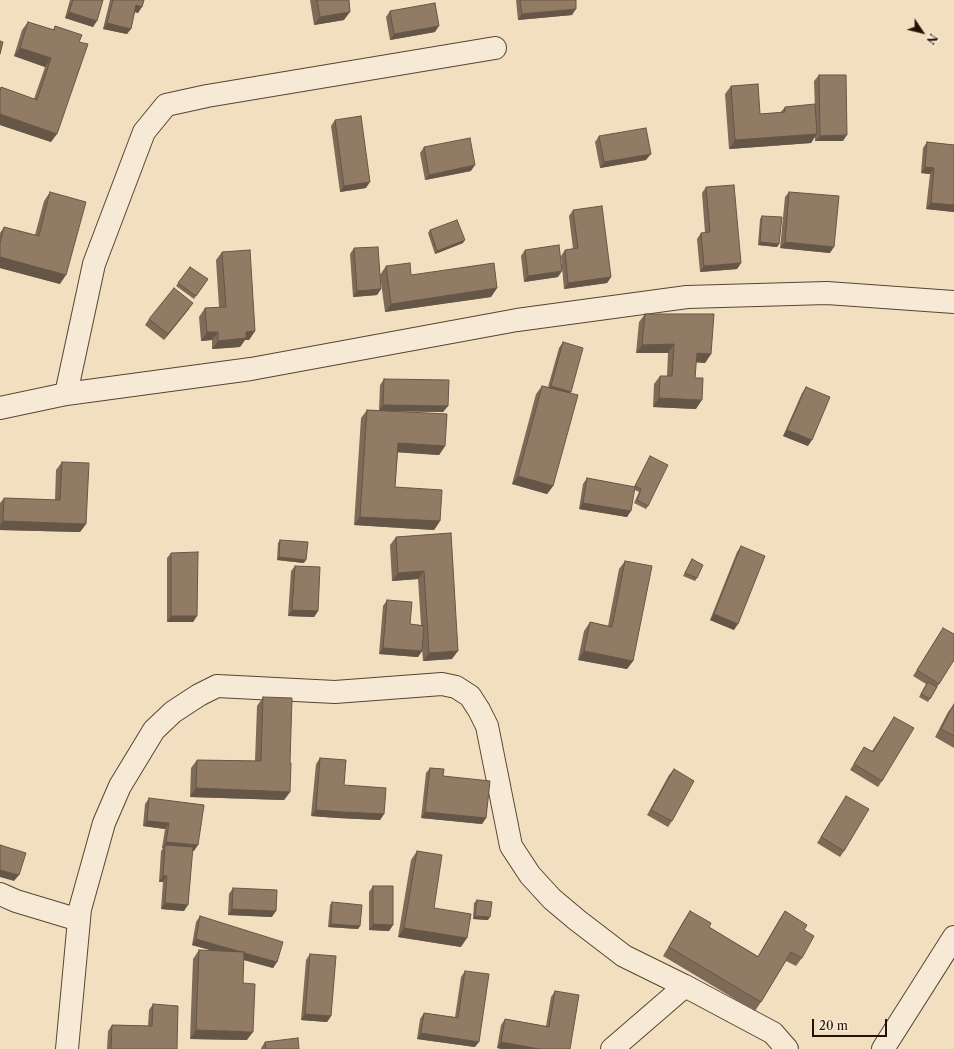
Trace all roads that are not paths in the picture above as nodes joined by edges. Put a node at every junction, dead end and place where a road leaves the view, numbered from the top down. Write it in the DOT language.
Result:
graph roads {
  1 [pos="495,48"];
  2 [pos="954,302"];
  3 [pos="66,394"];
  4 [pos="0,408"];
  5 [pos="0,894"];
  6 [pos="78,920"];
  7 [pos="954,937"];
  8 [pos="685,986"];
  9 [pos="67,1049"];
  10 [pos="612,1049"];
  11 [pos="787,1049"];
  12 [pos="883,1049"];
  1 -- 3 [label="street"];
  2 -- 3 [label="street"];
  3 -- 4 [label="street"];
  5 -- 6 [label="street"];
  6 -- 8 [label="street"];
  6 -- 9 [label="street"];
  7 -- 12 [label="street"];
  8 -- 10 [label="street"];
  8 -- 11 [label="street"];
}
